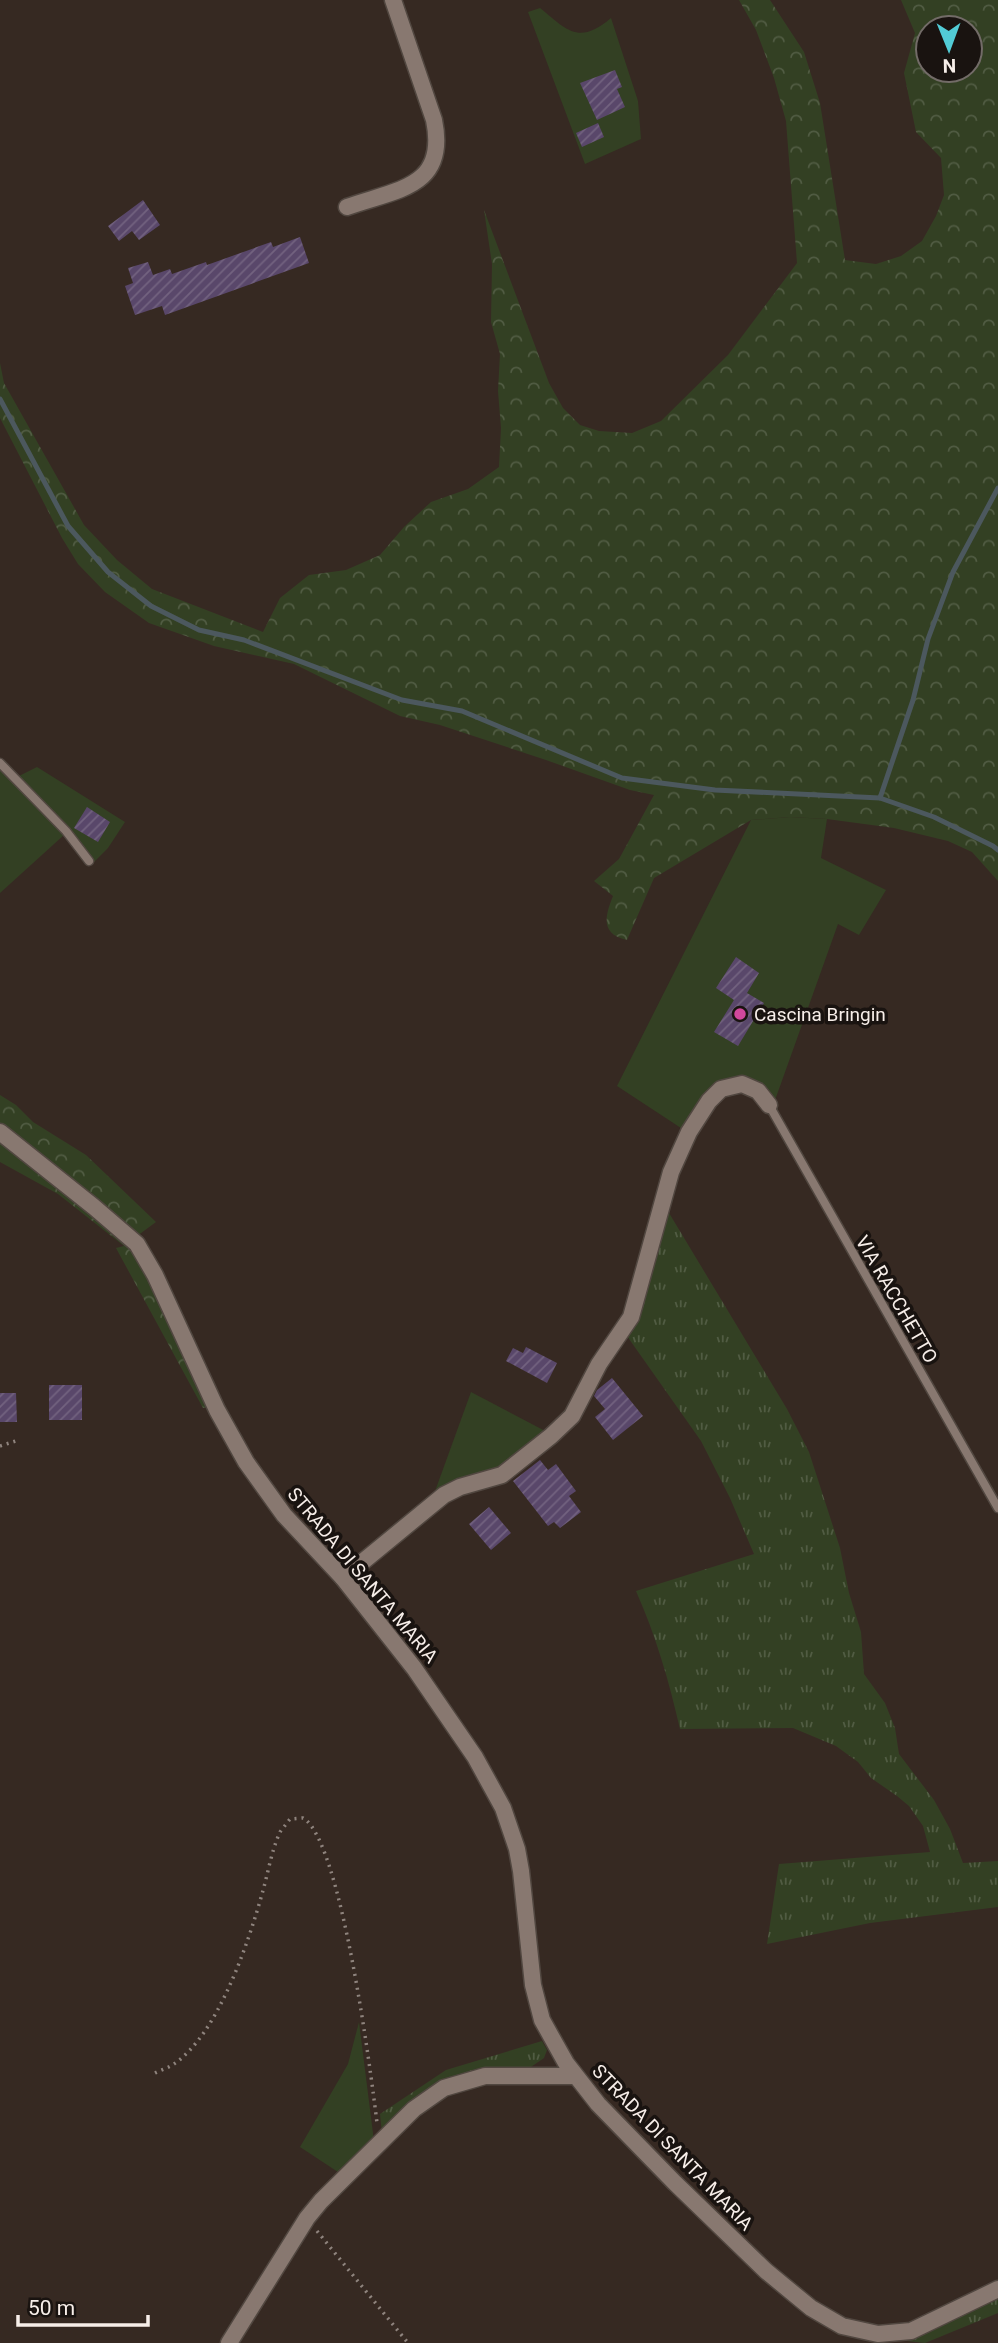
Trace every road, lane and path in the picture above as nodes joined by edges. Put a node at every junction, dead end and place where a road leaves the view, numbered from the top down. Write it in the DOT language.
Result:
graph roads {
  1 [pos="393,0"];
  2 [pos="347,207"];
  3 [pos="0,762"];
  4 [pos="89,861"];
  5 [pos="769,1105"];
  6 [pos="0,1132"];
  7 [pos="19,1440"];
  8 [pos="0,1446"];
  9 [pos="998,1508"];
  10 [pos="343,1578"];
  11 [pos="155,2073"];
  12 [pos="575,2076"];
  13 [pos="380,2143"];
  14 [pos="307,2218"];
  15 [pos="998,2289"];
  16 [pos="229,2343"];
  17 [pos="408,2343"];
  1 -- 2 [label="street"];
  3 -- 4 [label="lane"];
  5 -- 9 [label="lane, VIA RACCHETTO"];
  5 -- 10 [label="street"];
  6 -- 10 [label="street, STRADA DI SANTA MARIA"];
  7 -- 8 [label="path"];
  10 -- 12 [label="street, STRADA DI SANTA MARIA"];
  11 -- 13 [label="path"];
  12 -- 13 [label="street"];
  12 -- 15 [label="street, STRADA DI SANTA MARIA"];
  13 -- 14 [label="street"];
  14 -- 16 [label="street"];
  14 -- 17 [label="path"];
}
